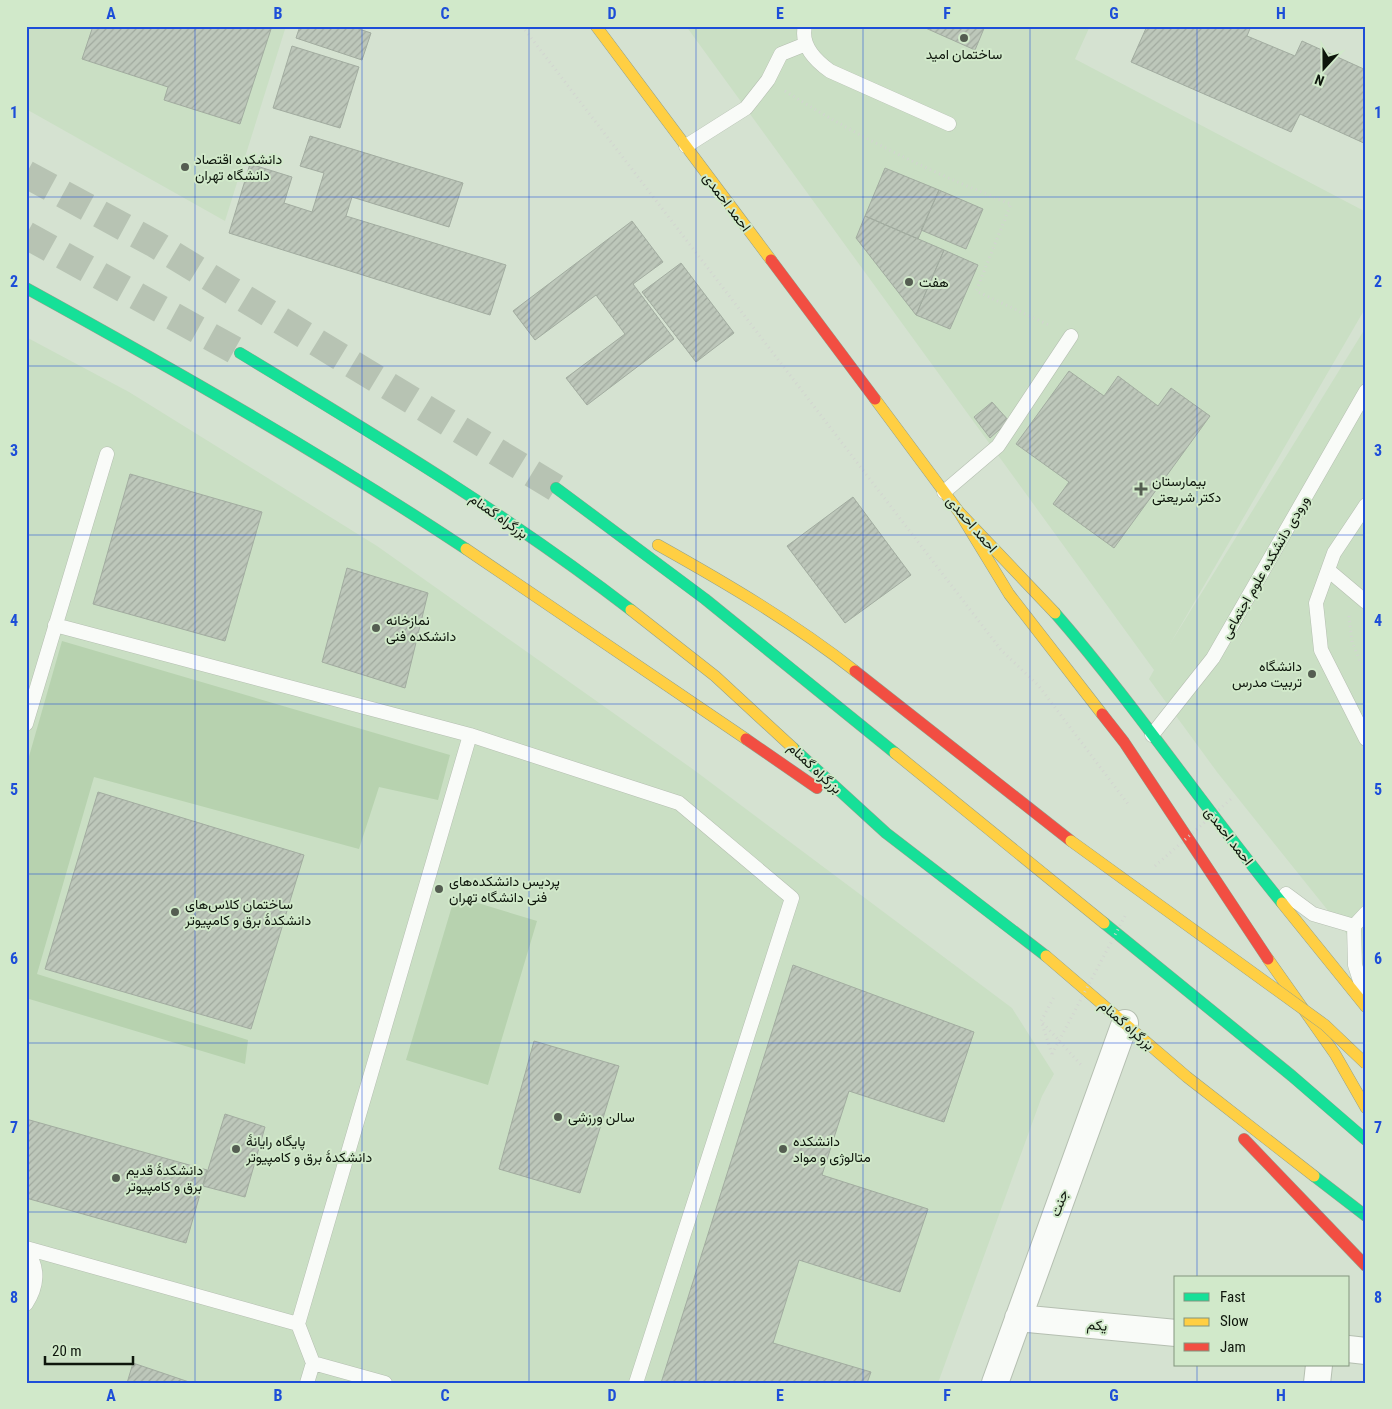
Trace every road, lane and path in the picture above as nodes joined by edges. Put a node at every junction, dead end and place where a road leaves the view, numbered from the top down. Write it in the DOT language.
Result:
graph roads {
  1 [pos="522,26"];
  2 [pos="596,26"];
  3 [pos="805,26"];
  4 [pos="806,44"];
  5 [pos="768,80"];
  6 [pos="949,124"];
  7 [pos="686,146"];
  8 [pos="26,288"];
  9 [pos="1071,336"];
  10 [pos="240,353"];
  11 [pos="1366,390"];
  12 [pos="107,454"];
  13 [pos="944,492"];
  14 [pos="1366,505"];
  15 [pos="959,512"];
  16 [pos="1328,570"];
  17 [pos="1344,585"];
  18 [pos="1366,602"];
  19 [pos="55,625"];
  20 [pos="1366,675"];
  21 [pos="26,724"];
  22 [pos="1152,734"];
  23 [pos="470,735"];
  24 [pos="1366,739"];
  25 [pos="1133,811"];
  26 [pos="886,833"];
  27 [pos="1162,850"];
  28 [pos="1168,858"];
  29 [pos="1259,875"];
  30 [pos="1366,913"];
  31 [pos="1354,926"];
  32 [pos="1366,998"];
  33 [pos="1366,1007"];
  34 [pos="1125,1022"];
  35 [pos="1052,1054"];
  36 [pos="1366,1064"];
  37 [pos="1187,1077"];
  38 [pos="1101,1087"];
  39 [pos="1366,1108"];
  40 [pos="1366,1140"];
  41 [pos="1366,1216"];
  42 [pos="26,1250"];
  43 [pos="1366,1266"];
  44 [pos="26,1304"];
  45 [pos="1018,1318"];
  46 [pos="298,1324"];
  47 [pos="1174,1333"];
  48 [pos="1350,1349"];
  49 [pos="1366,1351"];
  50 [pos="313,1363"];
  51 [pos="1319,1366"];
  52 [pos="308,1383"];
  53 [pos="385,1383"];
  54 [pos="636,1383"];
  55 [pos="995,1383"];
  56 [pos="1317,1383"];
  1 -- 25 [label="path"];
  2 -- 7 [label="main road, احمد احمدی"];
  3 -- 4 [label="lane"];
  4 -- 5 [label="lane"];
  4 -- 6 [label="lane"];
  5 -- 7 [label="lane"];
  5 -- 9 [label="path"];
  7 -- 13 [label="main road, احمد احمدی"];
  8 -- 26 [label="main road"];
  9 -- 13 [label="lane"];
  10 -- 26 [label="main road, بزرگراه گمنام"];
  11 -- 22 [label="lane, ورودی دانشکده علوم اجتماعی"];
  12 -- 19 [label="lane"];
  13 -- 15 [label="main road, احمد احمدی"];
  14 -- 16 [label="lane"];
  15 -- 22 [label="main road, احمد احمدی"];
  15 -- 39 [label="main road"];
  16 -- 17 [label="lane"];
  16 -- 24 [label="lane"];
  17 -- 18 [label="lane"];
  17 -- 20 [label="path"];
  19 -- 21 [label="lane"];
  19 -- 23 [label="lane"];
  22 -- 29 [label="main road, احمد احمدی"];
  23 -- 46 [label="lane"];
  23 -- 54 [label="lane"];
  26 -- 34 [label="main road, بزرگراه گمنام"];
  27 -- 28 [label="path"];
  29 -- 31 [label="lane"];
  29 -- 33 [label="main road, احمد احمدی"];
  30 -- 31 [label="lane"];
  31 -- 32 [label="lane"];
  34 -- 37 [label="main road, بزرگراه گمنام"];
  34 -- 38 [label="street, جنت"];
  35 -- 38 [label="path"];
  36 -- 40 [label="main road, bridge"];
  37 -- 41 [label="main road, بزرگراه گمنام"];
  37 -- 43 [label="main road"];
  38 -- 45 [label="street, جنت"];
  42 -- 44 [label="lane"];
  42 -- 46 [label="lane"];
  45 -- 47 [label="street, یکم"];
  45 -- 55 [label="street, جنت"];
  46 -- 50 [label="lane"];
  48 -- 49 [label="street"];
  50 -- 52 [label="lane"];
  50 -- 53 [label="lane"];
  51 -- 56 [label="street"];
}
